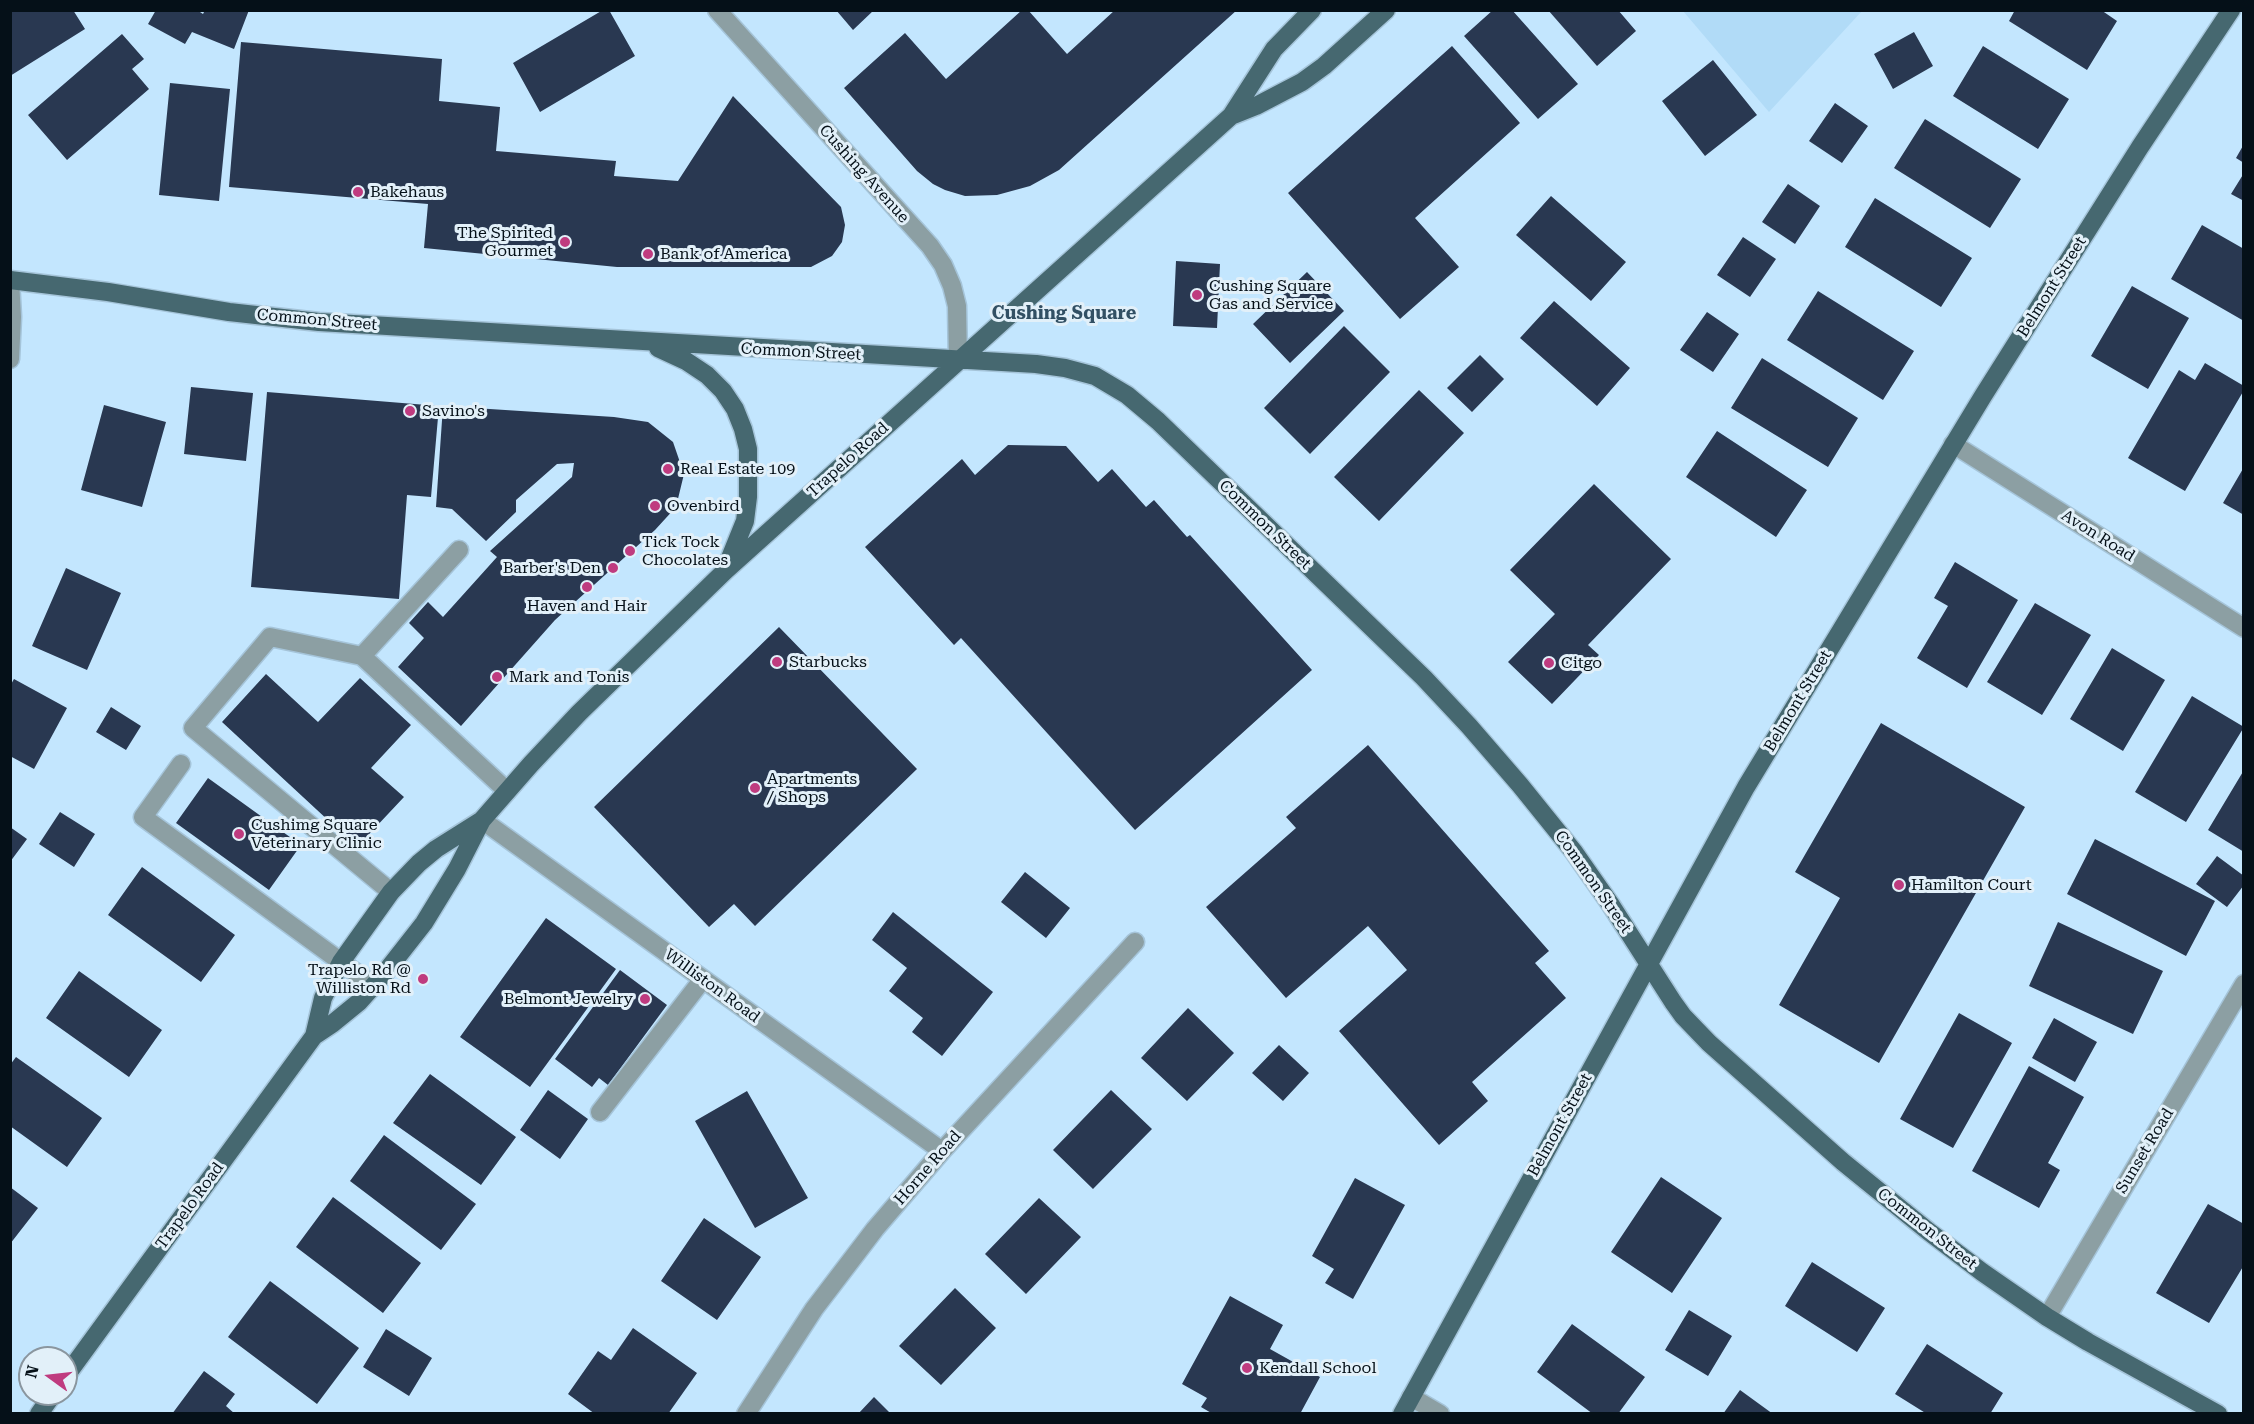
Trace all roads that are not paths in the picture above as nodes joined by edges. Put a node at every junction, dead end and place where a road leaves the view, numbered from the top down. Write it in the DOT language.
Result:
graph roads {
  1 [pos="717,10"];
  2 [pos="1312,10"];
  3 [pos="1386,10"];
  4 [pos="2231,10"];
  5 [pos="1231,116"];
  6 [pos="10,280"];
  7 [pos="642,342"];
  8 [pos="10,359"];
  9 [pos="958,361"];
  10 [pos="1953,444"];
  11 [pos="459,550"];
  12 [pos="725,571"];
  13 [pos="2244,628"];
  14 [pos="362,656"];
  15 [pos="182,764"];
  16 [pos="507,791"];
  17 [pos="482,820"];
  18 [pos="392,892"];
  19 [pos="1135,942"];
  20 [pos="341,962"];
  21 [pos="1648,963"];
  22 [pos="703,979"];
  23 [pos="2244,984"];
  24 [pos="374,986"];
  25 [pos="314,1036"];
  26 [pos="600,1112"];
  27 [pos="942,1151"];
  28 [pos="2047,1317"];
  29 [pos="78,1360"];
  30 [pos="1411,1397"];
  31 [pos="746,1413"];
  32 [pos="1402,1413"];
  33 [pos="1440,1413"];
  34 [pos="2218,1413"];
  1 -- 9 [label="street, Cushing Avenue"];
  2 -- 5 [label="main road, Trapelo Road"];
  3 -- 5 [label="main road, Trapelo Road"];
  4 -- 10 [label="main road, Belmont Street"];
  5 -- 9 [label="main road, Trapelo Road"];
  6 -- 7 [label="main road, Common Street"];
  6 -- 8 [label="street"];
  7 -- 9 [label="main road, Common Street"];
  7 -- 12 [label="main road"];
  9 -- 12 [label="main road, Trapelo Road"];
  9 -- 21 [label="main road, Common Street"];
  10 -- 13 [label="street, Avon Road"];
  10 -- 21 [label="main road, Belmont Street"];
  11 -- 14 [label="street"];
  12 -- 16 [label="main road, Trapelo Road"];
  14 -- 16 [label="street"];
  14 -- 18 [label="street"];
  15 -- 20 [label="street"];
  16 -- 17 [label="main road, Trapelo Road"];
  17 -- 18 [label="main road, Trapelo Road"];
  17 -- 22 [label="street, Williston Road"];
  17 -- 24 [label="main road, Trapelo Road"];
  18 -- 20 [label="main road, Trapelo Road"];
  19 -- 27 [label="street, Horne Road"];
  20 -- 24 [label="street"];
  20 -- 25 [label="main road, Trapelo Road"];
  21 -- 28 [label="main road, Common Street"];
  21 -- 30 [label="main road, Belmont Street"];
  22 -- 26 [label="street"];
  22 -- 27 [label="street, Williston Road"];
  23 -- 28 [label="street, Sunset Road"];
  24 -- 25 [label="main road, Trapelo Road"];
  25 -- 29 [label="main road, Trapelo Road"];
  27 -- 31 [label="street, Horne Road"];
  28 -- 34 [label="main road, Common Street"];
  30 -- 32 [label="main road, Belmont Street"];
  30 -- 33 [label="street"];
}
